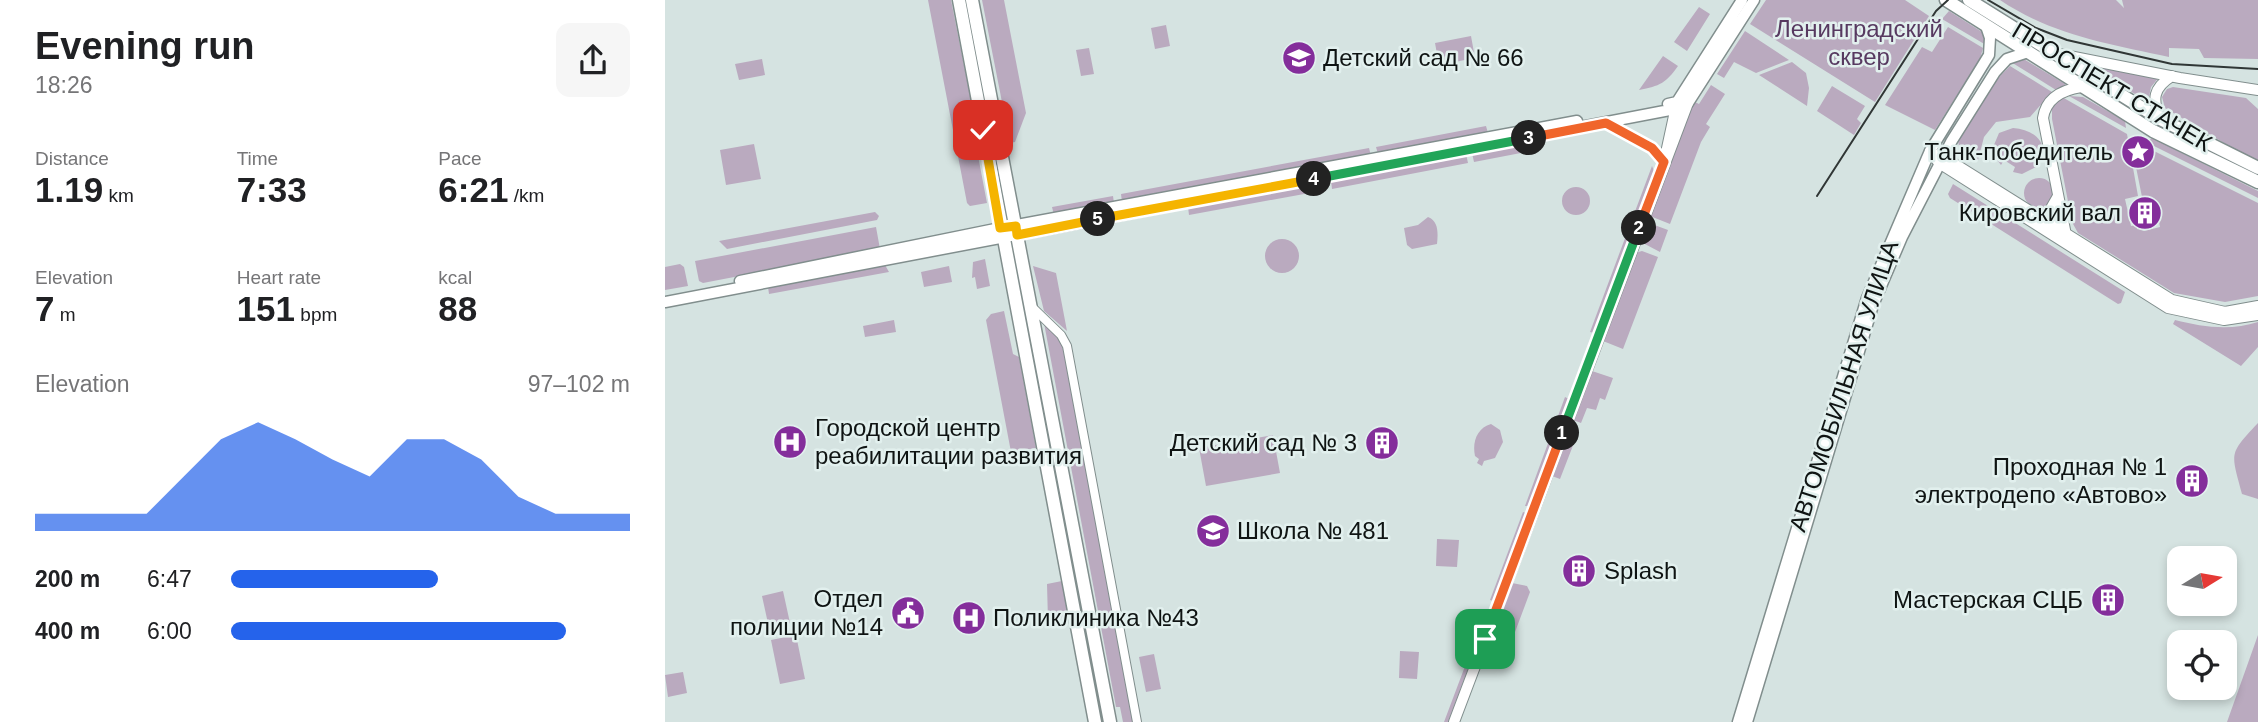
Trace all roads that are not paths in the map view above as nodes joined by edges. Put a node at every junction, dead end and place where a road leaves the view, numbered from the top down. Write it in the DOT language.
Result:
graph roads {
  1 [pos="959,0"];
  2 [pos="972,0"];
  3 [pos="1742,0"];
  4 [pos="1754,0"];
  5 [pos="1946,0"];
  6 [pos="1969,0"];
  7 [pos="1986,26"];
  8 [pos="2028,52"];
  9 [pos="2051,53"];
  10 [pos="2172,76"];
  11 [pos="2081,87"];
  12 [pos="2258,90"];
  13 [pos="1680,105"];
  14 [pos="1606,123"];
  15 [pos="2162,128"];
  16 [pos="1930,151"];
  17 [pos="1941,159"];
  18 [pos="1664,162"];
  19 [pos="2258,168"];
  20 [pos="2258,182"];
  21 [pos="2059,195"];
  22 [pos="2038,216"];
  23 [pos="1016,231"];
  24 [pos="1001,234"];
  25 [pos="2066,235"];
  26 [pos="665,295"];
  27 [pos="665,302"];
  28 [pos="1031,306"];
  29 [pos="2258,306"];
  30 [pos="2258,315"];
  31 [pos="1095,722"];
  32 [pos="1110,722"];
  33 [pos="1137,722"];
  34 [pos="1454,722"];
  35 [pos="1738,722"];
  36 [pos="1747,722"];
  1 -- 24 [label="main road"];
  2 -- 23 [label="main road"];
  3 -- 13 [label="main road"];
  4 -- 13 [label="main road"];
  5 -- 7 [label="main road, ПРОСПЕКТ СТАЧЕК"];
  6 -- 9 [label="main road, ПРОСПЕКТ СТАЧЕК"];
  7 -- 8 [label="main road, ПРОСПЕКТ СТАЧЕК"];
  7 -- 16 [label="main road, АВТОМОБИЛЬНАЯ УЛИЦА"];
  8 -- 11 [label="main road, ПРОСПЕКТ СТАЧЕК"];
  8 -- 17 [label="main road, АВТОМОБИЛЬНАЯ УЛИЦА"];
  9 -- 10 [label="street"];
  9 -- 15 [label="main road, ПРОСПЕКТ СТАЧЕК"];
  10 -- 12 [label="street"];
  10 -- 15 [label="street"];
  11 -- 15 [label="main road, ПРОСПЕКТ СТАЧЕК"];
  11 -- 21 [label="street"];
  13 -- 14 [label="main road"];
  13 -- 18 [label="street"];
  13 -- 23 [label="main road"];
  14 -- 18 [label="street"];
  14 -- 23 [label="main road"];
  15 -- 19 [label="main road, ПРОСПЕКТ СТАЧЕК"];
  15 -- 20 [label="main road, ПРОСПЕКТ СТАЧЕК"];
  16 -- 17 [label="street"];
  16 -- 35 [label="main road, АВТОМОБИЛЬНАЯ УЛИЦА"];
  17 -- 22 [label="street"];
  17 -- 30 [label="street"];
  17 -- 36 [label="main road, АВТОМОБИЛЬНАЯ УЛИЦА"];
  18 -- 34 [label="street"];
  21 -- 22 [label="street"];
  21 -- 25 [label="street"];
  22 -- 25 [label="street"];
  23 -- 24 [label="main road"];
  23 -- 28 [label="main road"];
  24 -- 26 [label="main road"];
  24 -- 27 [label="main road"];
  24 -- 31 [label="main road"];
  25 -- 29 [label="street"];
  28 -- 32 [label="main road"];
  28 -- 33 [label="street"];
}
